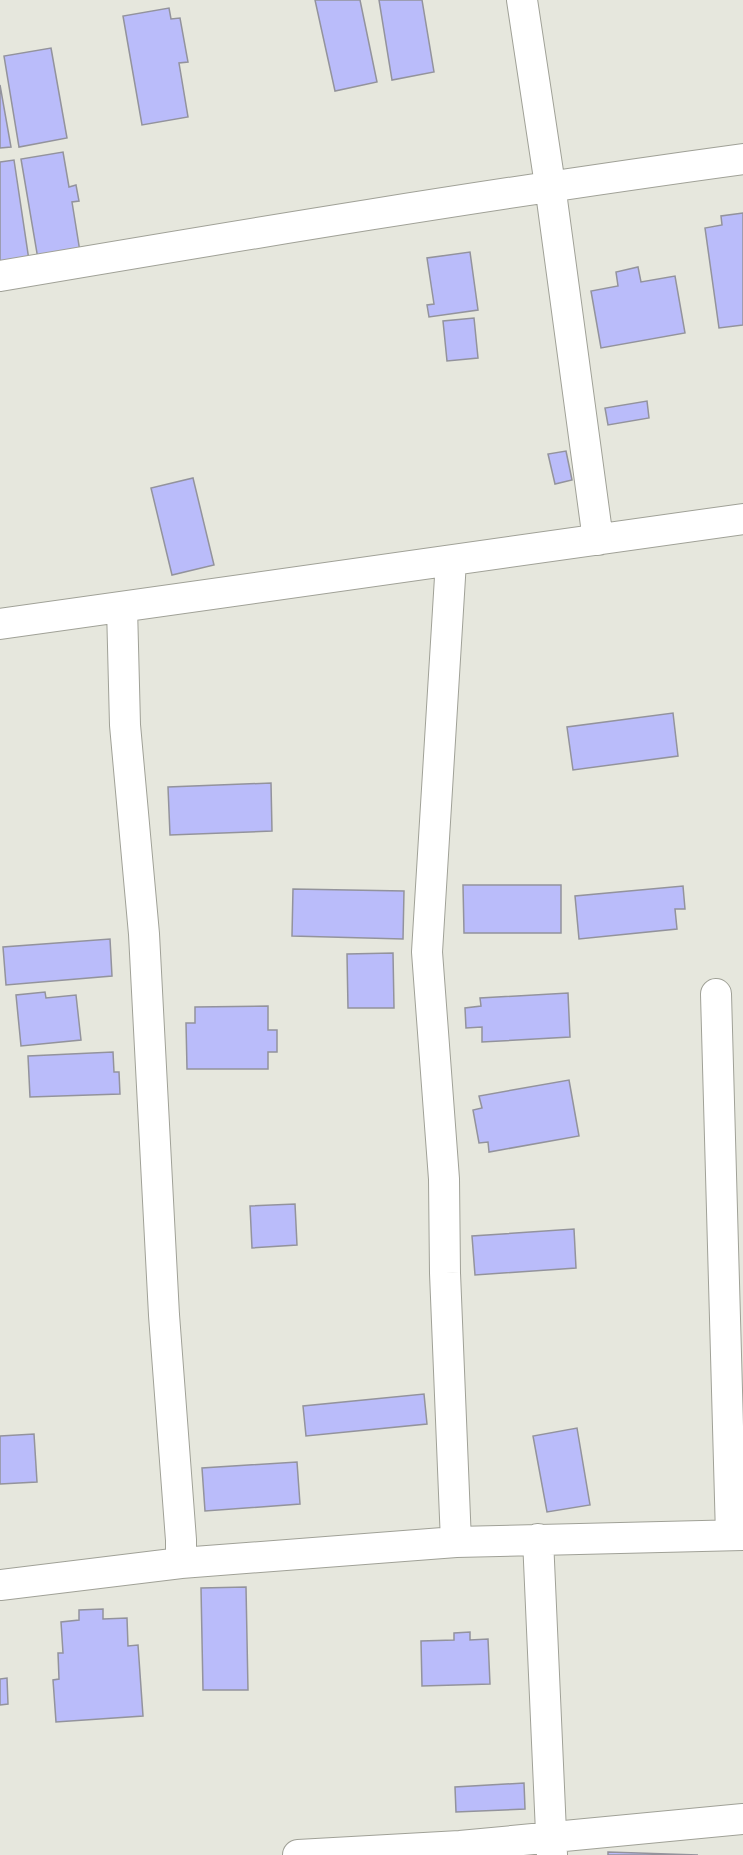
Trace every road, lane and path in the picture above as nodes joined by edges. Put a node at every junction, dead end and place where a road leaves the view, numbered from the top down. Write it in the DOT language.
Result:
graph roads {
  1 [pos="522,0"];
  2 [pos="743,159"];
  3 [pos="550,185"];
  4 [pos="0,276"];
  5 [pos="743,519"];
  6 [pos="598,540"];
  7 [pos="451,561"];
  8 [pos="122,607"];
  9 [pos="0,624"];
  10 [pos="716,994"];
  11 [pos="737,1535"];
  12 [pos="538,1539"];
  13 [pos="456,1542"];
  14 [pos="181,1563"];
  15 [pos="0,1585"];
  16 [pos="743,1820"];
  17 [pos="551,1846"];
  18 [pos="298,1855"];
  1 -- 3 [label="street"];
  2 -- 3 [label="street"];
  3 -- 4 [label="street"];
  3 -- 6 [label="street"];
  5 -- 6 [label="street"];
  6 -- 7 [label="street"];
  7 -- 8 [label="street"];
  7 -- 13 [label="street"];
  8 -- 9 [label="street"];
  8 -- 14 [label="street"];
  10 -- 11 [label="street"];
  11 -- 12 [label="street"];
  12 -- 13 [label="street"];
  12 -- 17 [label="street"];
  13 -- 14 [label="street"];
  14 -- 15 [label="street"];
  16 -- 17 [label="street"];
  17 -- 18 [label="street"];
}
